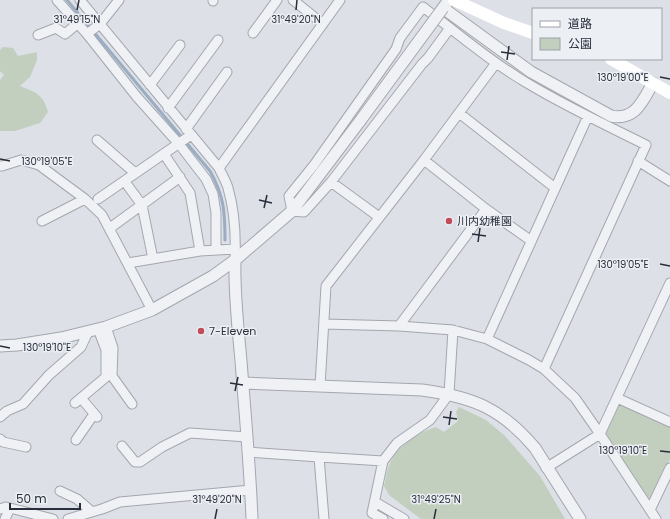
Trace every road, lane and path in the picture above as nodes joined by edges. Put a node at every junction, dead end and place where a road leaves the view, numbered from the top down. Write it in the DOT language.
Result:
graph roads {
  1 [pos="57,0"];
  2 [pos="80,0"];
  3 [pos="119,0"];
  4 [pos="277,0"];
  5 [pos="294,0"];
  6 [pos="340,0"];
  7 [pos="416,0"];
  8 [pos="454,0"];
  9 [pos="446,4"];
  10 [pos="423,7"];
  11 [pos="77,24"];
  12 [pos="100,24"];
  13 [pos="324,24"];
  14 [pos="450,28"];
  15 [pos="253,33"];
  16 [pos="532,33"];
  17 [pos="38,34"];
  18 [pos="87,34"];
  19 [pos="218,40"];
  20 [pos="180,45"];
  21 [pos="613,60"];
  22 [pos="496,63"];
  23 [pos="227,72"];
  24 [pos="653,83"];
  25 [pos="150,85"];
  26 [pos="670,93"];
  27 [pos="168,108"];
  28 [pos="458,113"];
  29 [pos="588,116"];
  30 [pos="189,132"];
  31 [pos="97,140"];
  32 [pos="179,144"];
  33 [pos="164,154"];
  34 [pos="424,160"];
  35 [pos="638,161"];
  36 [pos="0,166"];
  37 [pos="219,168"];
  38 [pos="135,174"];
  39 [pos="180,178"];
  40 [pos="670,181"];
  41 [pos="331,182"];
  42 [pos="128,186"];
  43 [pos="555,188"];
  44 [pos="85,199"];
  45 [pos="98,199"];
  46 [pos="142,205"];
  47 [pos="486,209"];
  48 [pos="292,211"];
  49 [pos="379,217"];
  50 [pos="42,221"];
  51 [pos="110,228"];
  52 [pos="530,240"];
  53 [pos="216,249"];
  54 [pos="235,249"];
  55 [pos="200,251"];
  56 [pos="153,259"];
  57 [pos="235,260"];
  58 [pos="128,263"];
  59 [pos="670,283"];
  60 [pos="152,310"];
  61 [pos="324,324"];
  62 [pos="399,326"];
  63 [pos="97,329"];
  64 [pos="453,330"];
  65 [pos="487,339"];
  66 [pos="0,346"];
  67 [pos="544,369"];
  68 [pos="243,382"];
  69 [pos="320,386"];
  70 [pos="449,394"];
  71 [pos="617,398"];
  72 [pos="132,404"];
  73 [pos="0,417"];
  74 [pos="670,422"];
  75 [pos="600,434"];
  76 [pos="247,437"];
  77 [pos="0,439"];
  78 [pos="76,440"];
  79 [pos="122,446"];
  80 [pos="26,447"];
  81 [pos="248,452"];
  82 [pos="319,457"];
  83 [pos="383,461"];
  84 [pos="546,468"];
  85 [pos="670,468"];
  86 [pos="60,490"];
  87 [pos="251,490"];
  88 [pos="375,502"];
  89 [pos="10,508"];
  90 [pos="0,509"];
  91 [pos="102,509"];
  92 [pos="650,510"];
  93 [pos="92,512"];
  94 [pos="74,518"];
  95 [pos="5,519"];
  96 [pos="52,519"];
  97 [pos="103,519"];
  98 [pos="252,519"];
  99 [pos="324,519"];
  100 [pos="383,519"];
  101 [pos="404,519"];
  102 [pos="580,519"];
  103 [pos="656,519"];
  1 -- 11 [label="street"];
  2 -- 12 [label="street"];
  3 -- 12 [label="street"];
  4 -- 15 [label="street"];
  5 -- 13 [label="street"];
  6 -- 13 [label="street"];
  7 -- 10 [label="street"];
  8 -- 16 [label="main road"];
  9 -- 24 [label="street"];
  9 -- 48 [label="street, bridge"];
  10 -- 14 [label="street"];
  10 -- 48 [label="street"];
  11 -- 17 [label="street"];
  11 -- 18 [label="street"];
  12 -- 18 [label="street"];
  12 -- 25 [label="street"];
  13 -- 37 [label="street"];
  14 -- 22 [label="street"];
  14 -- 41 [label="street"];
  18 -- 32 [label="street"];
  19 -- 27 [label="street"];
  20 -- 25 [label="street"];
  21 -- 24 [label="main road"];
  22 -- 28 [label="street"];
  22 -- 29 [label="street"];
  23 -- 30 [label="street"];
  24 -- 26 [label="main road"];
  25 -- 27 [label="street"];
  27 -- 30 [label="street"];
  28 -- 34 [label="street"];
  28 -- 43 [label="street"];
  29 -- 35 [label="street"];
  29 -- 43 [label="street"];
  30 -- 32 [label="street"];
  30 -- 37 [label="street"];
  31 -- 38 [label="street"];
  32 -- 33 [label="street"];
  32 -- 53 [label="street"];
  33 -- 38 [label="street"];
  33 -- 39 [label="street"];
  34 -- 47 [label="street"];
  34 -- 49 [label="street"];
  35 -- 40 [label="street"];
  35 -- 67 [label="street"];
  36 -- 44 [label="street"];
  37 -- 54 [label="street"];
  38 -- 45 [label="street"];
  39 -- 46 [label="street"];
  39 -- 55 [label="street"];
  41 -- 48 [label="street"];
  41 -- 49 [label="street"];
  42 -- 46 [label="street"];
  43 -- 52 [label="street"];
  44 -- 50 [label="street"];
  44 -- 51 [label="street"];
  46 -- 51 [label="street"];
  46 -- 56 [label="street"];
  47 -- 52 [label="street"];
  47 -- 62 [label="street"];
  48 -- 57 [label="street"];
  49 -- 61 [label="street"];
  51 -- 58 [label="street"];
  52 -- 65 [label="street"];
  53 -- 54 [label="street"];
  53 -- 55 [label="street"];
  54 -- 57 [label="street"];
  55 -- 56 [label="street"];
  56 -- 58 [label="street"];
  57 -- 60 [label="street"];
  57 -- 68 [label="street"];
  58 -- 60 [label="street"];
  59 -- 71 [label="street"];
  60 -- 63 [label="street"];
  61 -- 62 [label="street"];
  61 -- 69 [label="street"];
  62 -- 64 [label="street"];
  63 -- 66 [label="street"];
  63 -- 72 [label="street"];
  63 -- 73 [label="street"];
  63 -- 78 [label="street"];
  64 -- 65 [label="street"];
  64 -- 70 [label="street"];
  65 -- 67 [label="street"];
  67 -- 75 [label="street"];
  68 -- 69 [label="street"];
  68 -- 76 [label="street"];
  69 -- 70 [label="street"];
  70 -- 83 [label="street"];
  70 -- 84 [label="street"];
  71 -- 74 [label="street"];
  71 -- 75 [label="street"];
  75 -- 84 [label="street"];
  75 -- 92 [label="street"];
  76 -- 79 [label="street"];
  76 -- 81 [label="street"];
  77 -- 80 [label="street"];
  81 -- 82 [label="street"];
  81 -- 87 [label="street"];
  82 -- 83 [label="street"];
  82 -- 99 [label="street"];
  83 -- 88 [label="street"];
  84 -- 102 [label="street"];
  85 -- 92 [label="street"];
  86 -- 93 [label="street"];
  87 -- 91 [label="street"];
  87 -- 98 [label="street"];
  88 -- 100 [label="street"];
  88 -- 101 [label="street"];
  89 -- 90 [label="street"];
  89 -- 95 [label="street"];
  89 -- 96 [label="street"];
  91 -- 93 [label="street"];
  91 -- 97 [label="street"];
  92 -- 103 [label="street"];
  93 -- 94 [label="street"];
}
